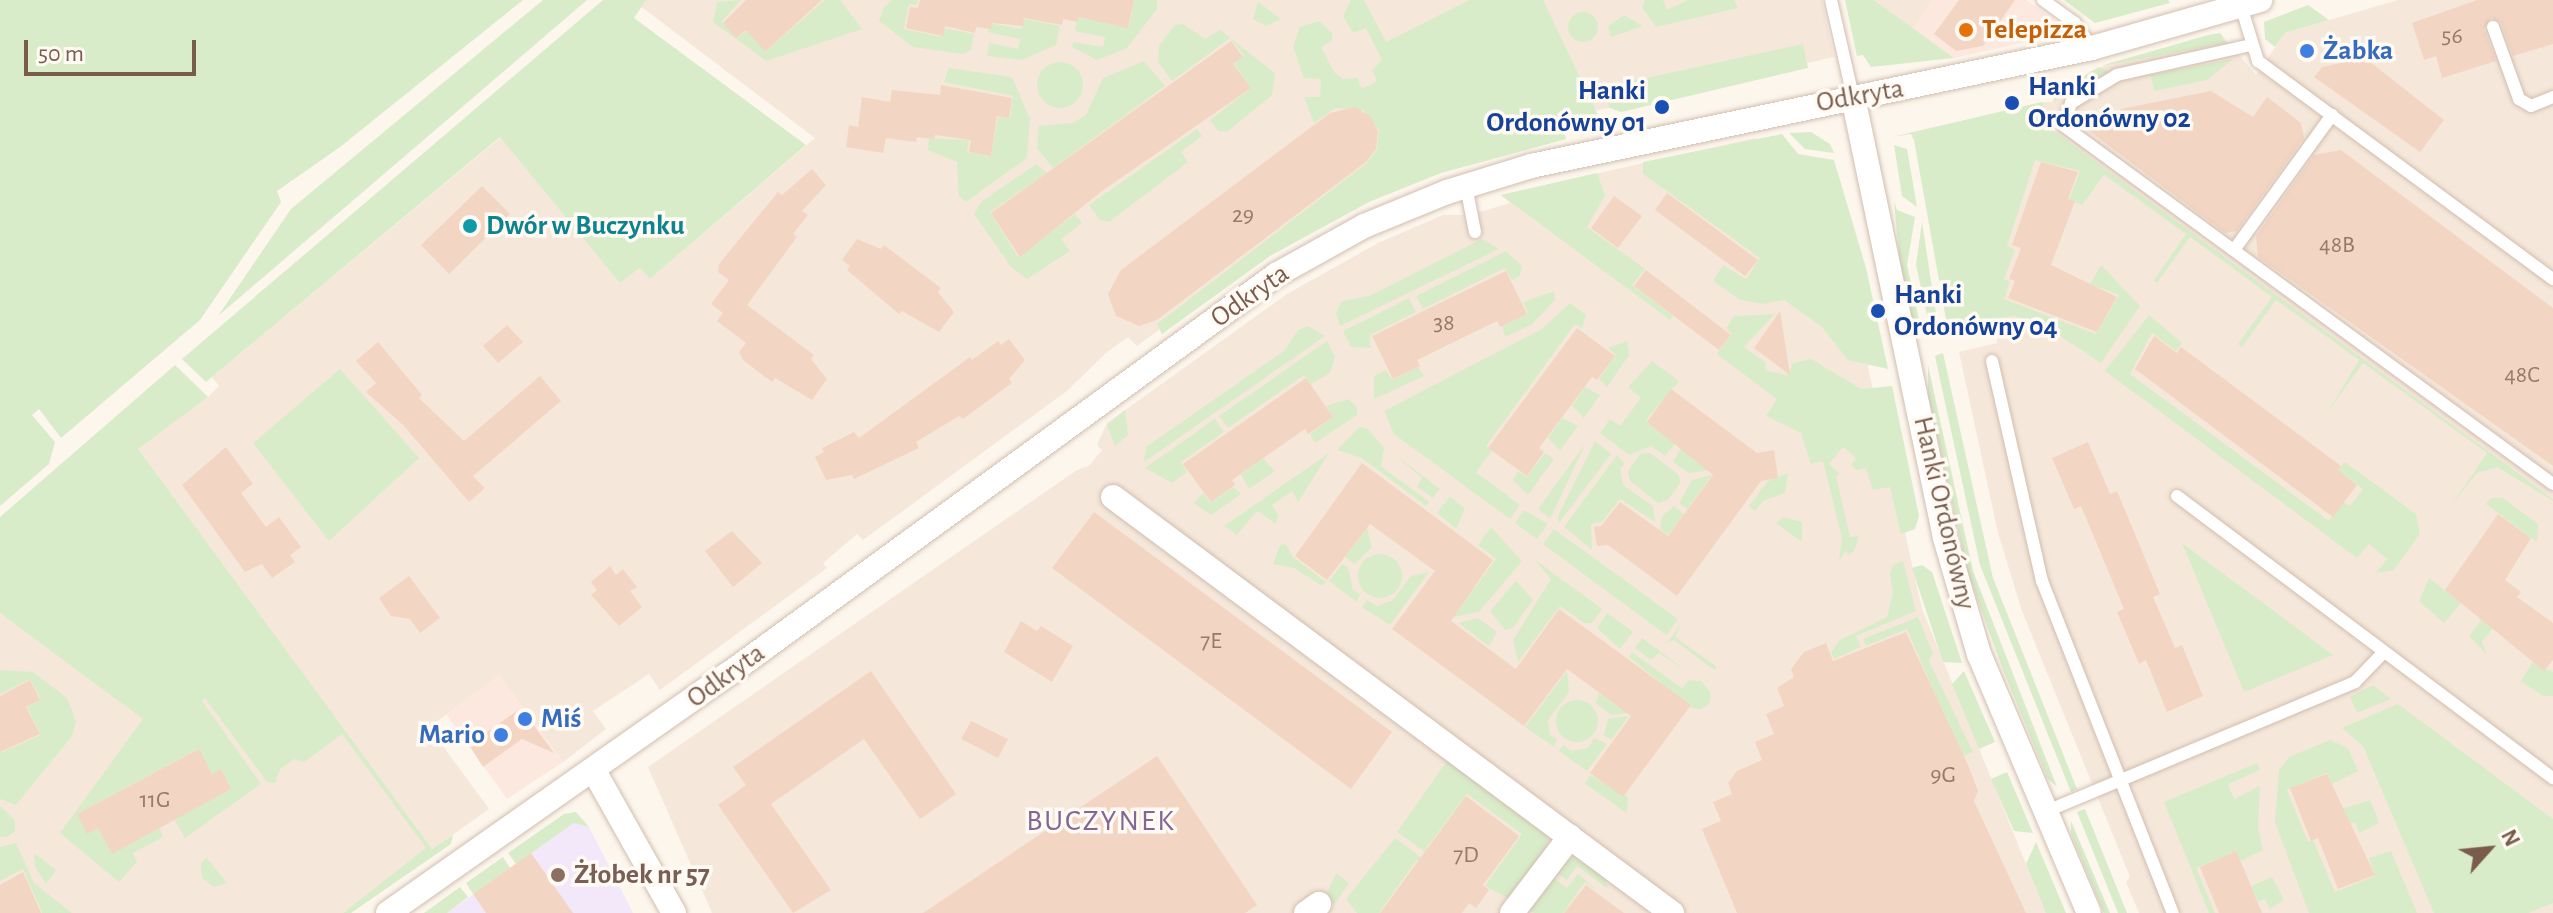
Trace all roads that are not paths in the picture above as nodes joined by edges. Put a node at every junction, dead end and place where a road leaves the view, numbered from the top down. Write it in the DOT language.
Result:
graph roads {
  1 [pos="1831,0"];
  2 [pos="2043,0"];
  3 [pos="2247,2"];
  4 [pos="2493,27"];
  5 [pos="2251,45"];
  6 [pos="2092,48"];
  7 [pos="1853,97"];
  8 [pos="2553,97"];
  9 [pos="2332,115"];
  10 [pos="1466,186"];
  11 [pos="1475,232"];
  12 [pos="2234,250"];
  13 [pos="2553,279"];
  14 [pos="1992,361"];
  15 [pos="2552,481"];
  16 [pos="2177,496"];
  17 [pos="1113,497"];
  18 [pos="2383,653"];
  19 [pos="594,771"];
  20 [pos="2553,778"];
  21 [pos="2122,783"];
  22 [pos="2047,811"];
  23 [pos="1570,837"];
  24 [pos="388,913"];
  25 [pos="674,913"];
  26 [pos="1512,913"];
  27 [pos="1672,913"];
  28 [pos="2089,913"];
  29 [pos="2173,913"];
  1 -- 7 [label="lane"];
  2 -- 6 [label="lane"];
  3 -- 5 [label="lane"];
  3 -- 6 [label="street, Odkryta"];
  4 -- 8 [label="lane"];
  5 -- 9 [label="lane"];
  5 -- 12 [label="lane"];
  6 -- 7 [label="street, Odkryta"];
  7 -- 10 [label="street, Odkryta"];
  7 -- 22 [label="street, Hanki Ordonówny"];
  9 -- 12 [label="lane"];
  9 -- 13 [label="lane"];
  10 -- 11 [label="lane"];
  10 -- 19 [label="street, Odkryta"];
  12 -- 15 [label="lane"];
  14 -- 21 [label="lane"];
  16 -- 18 [label="lane"];
  17 -- 23 [label="street"];
  18 -- 20 [label="lane"];
  18 -- 21 [label="lane"];
  19 -- 24 [label="street, Odkryta"];
  19 -- 25 [label="street"];
  21 -- 22 [label="lane"];
  21 -- 29 [label="lane"];
  22 -- 28 [label="street, Hanki Ordonówny"];
  23 -- 26 [label="street"];
  23 -- 27 [label="street"];
}
